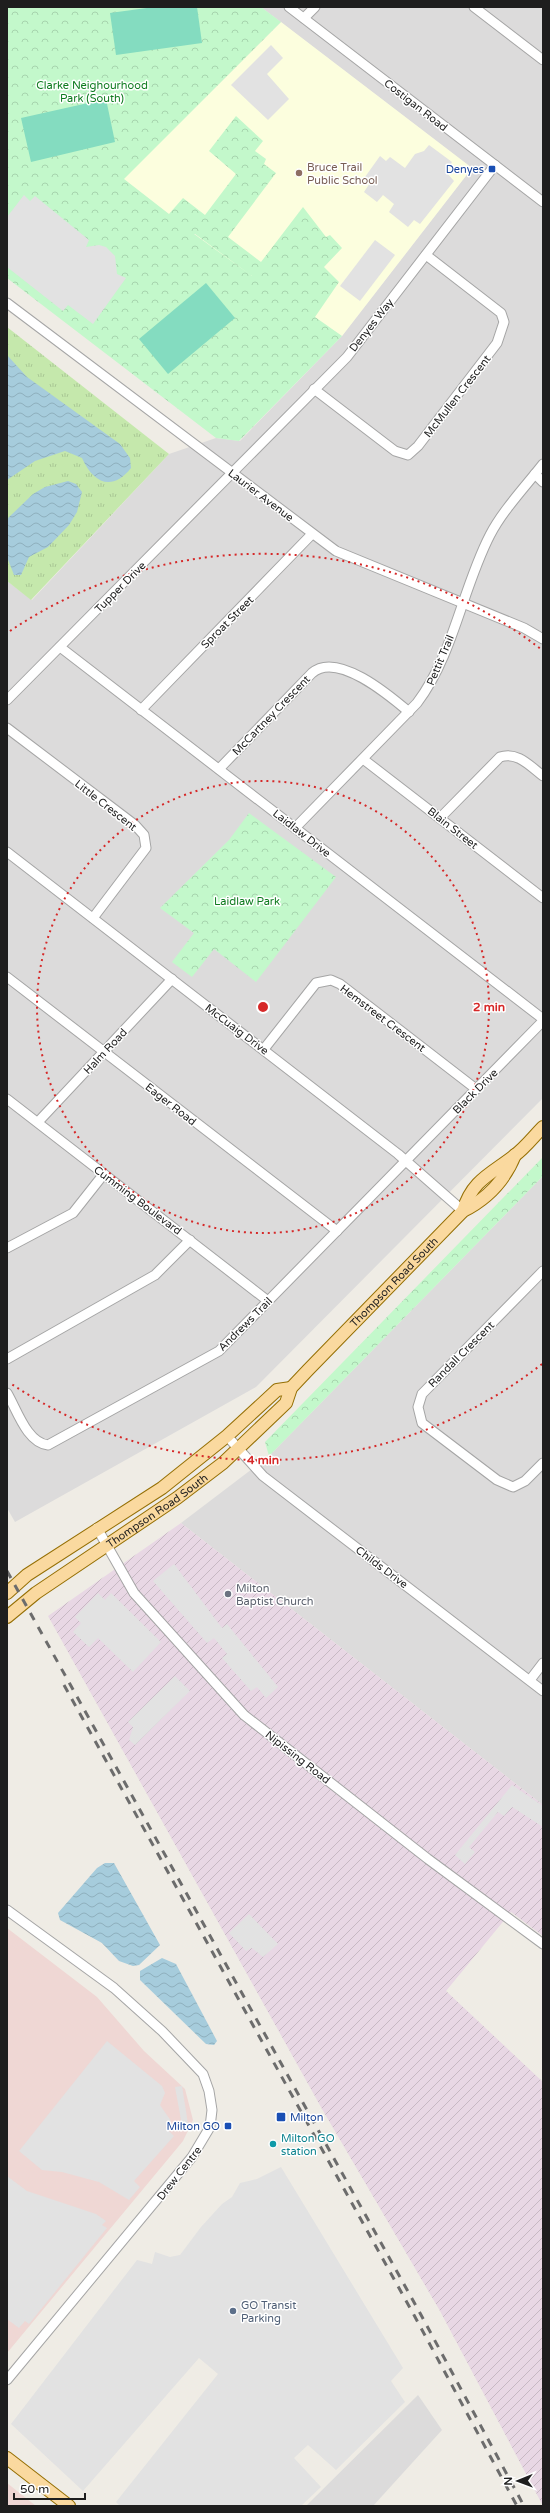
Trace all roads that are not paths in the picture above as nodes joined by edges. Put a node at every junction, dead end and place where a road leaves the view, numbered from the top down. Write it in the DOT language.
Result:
graph roads {
  1 [pos="289,7"];
  2 [pos="315,7"];
  3 [pos="474,7"];
  4 [pos="304,18"];
  5 [pos="543,60"];
  6 [pos="495,165"];
  7 [pos="543,202"];
  8 [pos="426,255"];
  9 [pos="7,303"];
  10 [pos="314,390"];
  11 [pos="543,464"];
  12 [pos="232,472"];
  13 [pos="535,474"];
  14 [pos="543,482"];
  15 [pos="312,534"];
  16 [pos="463,604"];
  17 [pos="543,639"];
  18 [pos="60,647"];
  19 [pos="7,700"];
  20 [pos="141,710"];
  21 [pos="409,712"];
  22 [pos="7,728"];
  23 [pos="363,759"];
  24 [pos="218,769"];
  25 [pos="543,776"];
  26 [pos="440,818"];
  27 [pos="295,828"];
  28 [pos="7,852"];
  29 [pos="543,898"];
  30 [pos="93,918"];
  31 [pos="7,976"];
  32 [pos="172,979"];
  33 [pos="543,1020"];
  34 [pos="264,1049"];
  35 [pos="104,1052"];
  36 [pos="476,1089"];
  37 [pos="7,1098"];
  38 [pos="38,1122"];
  39 [pos="543,1127"];
  40 [pos="406,1161"];
  41 [pos="103,1174"];
  42 [pos="463,1211"];
  43 [pos="337,1231"];
  44 [pos="190,1240"];
  45 [pos="8,1245"];
  46 [pos="543,1271"];
  47 [pos="268,1301"];
  48 [pos="7,1359"];
  49 [pos="291,1388"];
  50 [pos="7,1393"];
  51 [pos="227,1436"];
  52 [pos="238,1450"];
  53 [pos="543,1463"];
  54 [pos="97,1528"];
  55 [pos="106,1546"];
  56 [pos="7,1593"];
  57 [pos="7,1617"];
  58 [pos="543,1663"];
  59 [pos="530,1680"];
  60 [pos="543,1691"];
  61 [pos="7,1910"];
  62 [pos="543,1944"];
  63 [pos="7,2380"];
  64 [pos="7,2458"];
  65 [pos="69,2506"];
  1 -- 4 [label="street, Costigan Road"];
  2 -- 4 [label="street"];
  3 -- 5 [label="street"];
  4 -- 6 [label="street, Costigan Road"];
  6 -- 7 [label="street, Costigan Road"];
  6 -- 8 [label="street, Denyes Way"];
  8 -- 10 [label="street, Denyes Way"];
  8 -- 10 [label="street, McMullen Crescent"];
  9 -- 12 [label="street, Laurier Avenue"];
  10 -- 12 [label="street, Denyes Way"];
  11 -- 13 [label="street, Pettit Trail"];
  12 -- 15 [label="street, Laurier Avenue"];
  12 -- 18 [label="street, Tupper Drive"];
  13 -- 14 [label="street"];
  13 -- 16 [label="street, Pettit Trail"];
  15 -- 16 [label="street, Laurier Avenue"];
  15 -- 20 [label="street, Sproat Street"];
  16 -- 17 [label="street, Laurier Avenue"];
  16 -- 21 [label="street, Pettit Trail"];
  18 -- 19 [label="street, Tupper Drive"];
  18 -- 20 [label="street, Laidlaw Drive"];
  20 -- 24 [label="street, Laidlaw Drive"];
  21 -- 23 [label="street, Pettit Trail"];
  21 -- 24 [label="street, McCartney Crescent"];
  22 -- 30 [label="street, Little Crescent"];
  23 -- 26 [label="street, Blain Street"];
  23 -- 27 [label="street, Pettit Trail"];
  24 -- 27 [label="street, Laidlaw Drive"];
  25 -- 26 [label="street"];
  26 -- 29 [label="street, Blain Street"];
  27 -- 33 [label="street, Laidlaw Drive"];
  28 -- 30 [label="street, McCuaig Drive"];
  30 -- 32 [label="street, McCuaig Drive"];
  31 -- 35 [label="street, Eager Road"];
  32 -- 34 [label="street, McCuaig Drive"];
  32 -- 35 [label="street, Halm Road"];
  33 -- 36 [label="street, Black Drive"];
  34 -- 36 [label="street, Hemstreet Crescent"];
  34 -- 40 [label="street, McCuaig Drive"];
  35 -- 38 [label="street, Halm Road"];
  35 -- 43 [label="street, Eager Road"];
  36 -- 40 [label="street, Black Drive"];
  37 -- 38 [label="street, Cumming Boulevard"];
  38 -- 41 [label="street, Cumming Boulevard"];
  39 -- 42 [label="main road, Thompson Road South"];
  40 -- 42 [label="street, McCuaig Drive"];
  40 -- 43 [label="street, Andrews Trail"];
  41 -- 44 [label="street, Cumming Boulevard"];
  41 -- 45 [label="street"];
  42 -- 49 [label="main road, Thompson Road South"];
  43 -- 47 [label="street, Andrews Trail"];
  44 -- 47 [label="street, Cumming Boulevard"];
  44 -- 48 [label="street"];
  46 -- 53 [label="street, Randall Crescent"];
  47 -- 50 [label="street, Andrews Trail"];
  49 -- 51 [label="main road, Thompson Road South"];
  49 -- 52 [label="main road, Thompson Road South"];
  51 -- 52 [label="street, Childs Drive"];
  51 -- 54 [label="main road, Thompson Road South"];
  52 -- 55 [label="main road, Thompson Road South"];
  52 -- 59 [label="street, Childs Drive"];
  54 -- 55 [label="street, Nipissing Road"];
  54 -- 56 [label="main road, Thompson Road South"];
  55 -- 57 [label="main road, Thompson Road South"];
  55 -- 62 [label="street, Nipissing Road"];
  58 -- 59 [label="street"];
  59 -- 60 [label="street, Childs Drive"];
  61 -- 63 [label="street, Drew Centre"];
  64 -- 65 [label="main road"];
}
